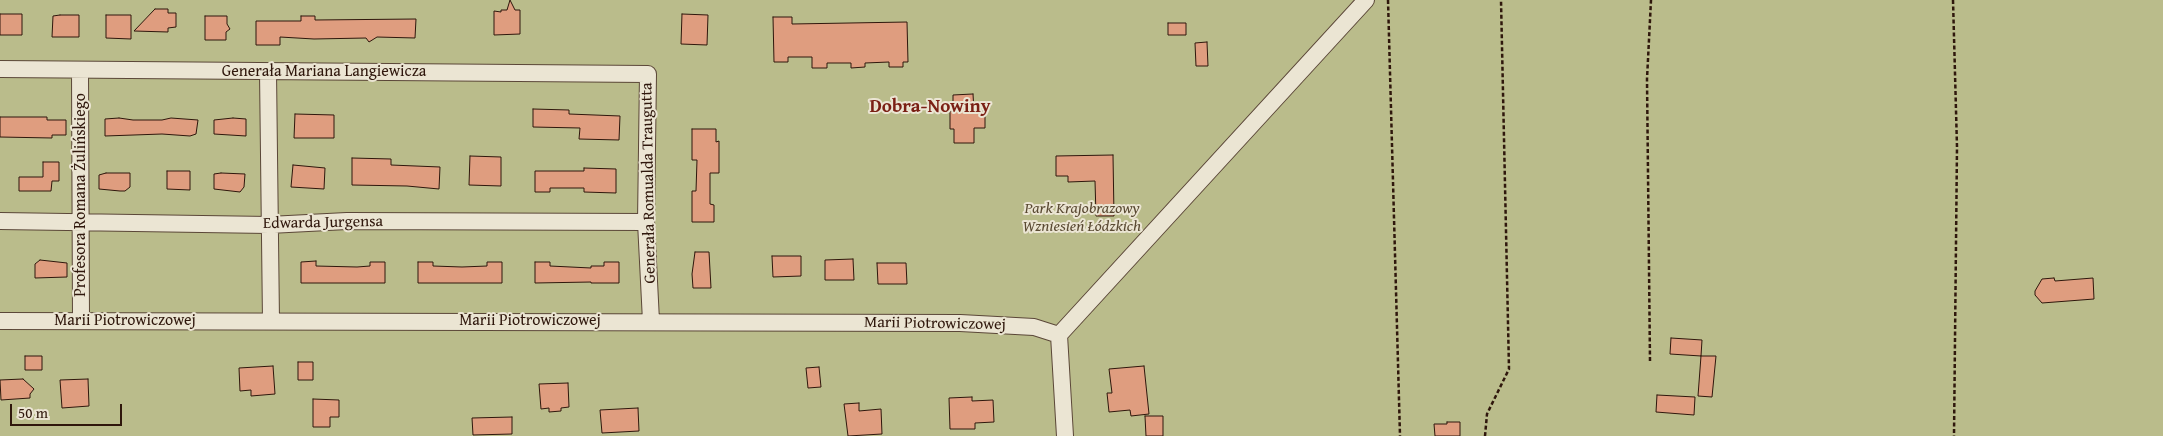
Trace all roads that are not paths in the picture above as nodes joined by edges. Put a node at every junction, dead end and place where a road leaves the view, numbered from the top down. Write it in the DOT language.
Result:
graph roads {
  1 [pos="1366,0"];
  2 [pos="0,69"];
  3 [pos="80,70"];
  4 [pos="268,72"];
  5 [pos="648,74"];
  6 [pos="0,221"];
  7 [pos="646,222"];
  8 [pos="80,223"];
  9 [pos="269,225"];
  10 [pos="0,320"];
  11 [pos="81,321"];
  12 [pos="271,321"];
  13 [pos="651,321"];
  14 [pos="1059,335"];
  15 [pos="1065,436"];
  1 -- 14 [label="street"];
  2 -- 3 [label="street, Generała Mariana Langiewicza"];
  3 -- 4 [label="street, Generała Mariana Langiewicza"];
  3 -- 8 [label="street, Profesora Romana Żulińskiego"];
  4 -- 5 [label="street, Generała Mariana Langiewicza"];
  4 -- 9 [label="street"];
  5 -- 7 [label="street, Generała Romualda Traugutta"];
  6 -- 8 [label="street, Edwarda Jurgensa"];
  7 -- 9 [label="street, Edwarda Jurgensa"];
  7 -- 13 [label="street, Generała Romualda Traugutta"];
  8 -- 9 [label="street, Edwarda Jurgensa"];
  8 -- 11 [label="street, Profesora Romana Żulińskiego"];
  9 -- 12 [label="street"];
  10 -- 11 [label="street, Marii Piotrowiczowej"];
  11 -- 12 [label="street, Marii Piotrowiczowej"];
  12 -- 13 [label="street, Marii Piotrowiczowej"];
  13 -- 14 [label="street, Marii Piotrowiczowej"];
  14 -- 15 [label="street"];
}
